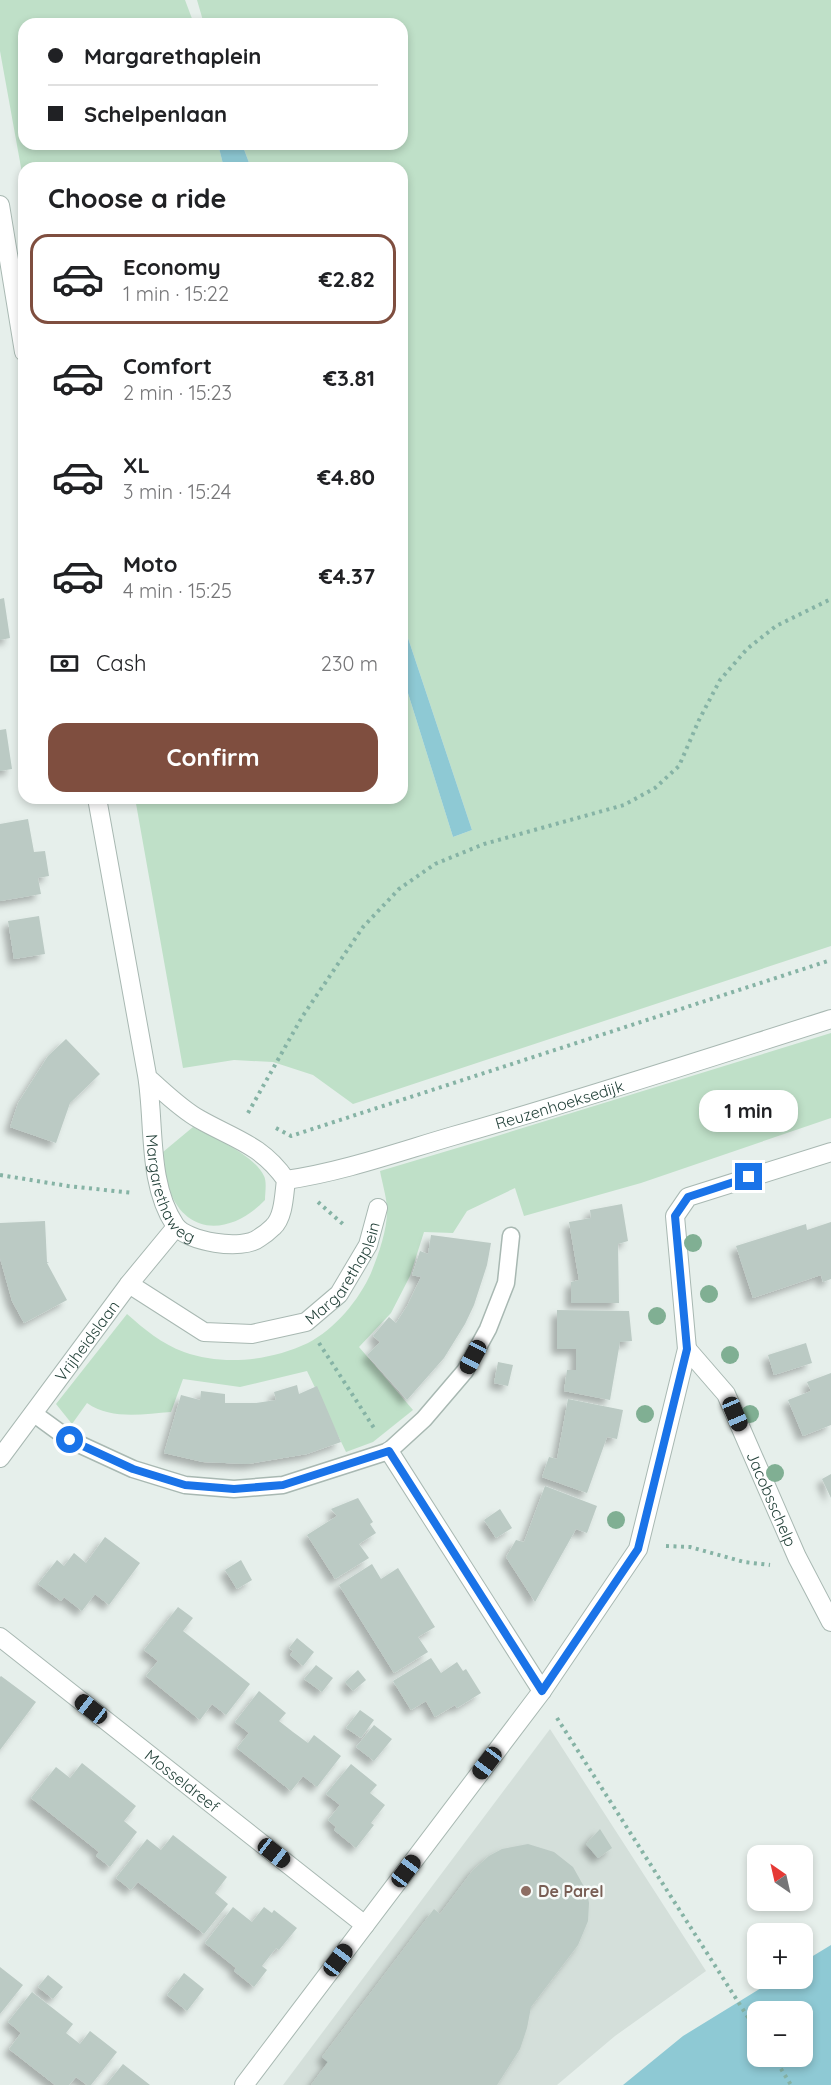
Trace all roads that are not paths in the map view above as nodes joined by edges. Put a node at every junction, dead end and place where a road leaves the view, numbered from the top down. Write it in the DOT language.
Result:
graph roads {
  1 [pos="0,205"];
  2 [pos="18,315"];
  3 [pos="98,804"];
  4 [pos="831,1020"];
  5 [pos="148,1078"];
  6 [pos="831,1152"];
  7 [pos="286,1180"];
  8 [pos="378,1208"];
  9 [pos="176,1227"];
  10 [pos="511,1236"];
  11 [pos="129,1284"];
  12 [pos="687,1349"];
  13 [pos="33,1413"];
  14 [pos="389,1451"];
  15 [pos="0,1458"];
  16 [pos="831,1622"];
  17 [pos="0,1637"];
  18 [pos="542,1691"];
  19 [pos="365,1925"];
  20 [pos="244,2085"];
  1 -- 2 [label="street"];
  3 -- 5 [label="street, Margarethaweg"];
  4 -- 7 [label="street, Reuzenhoeksedijk"];
  5 -- 7 [label="street"];
  5 -- 9 [label="street, Margarethaweg"];
  6 -- 12 [label="street"];
  7 -- 9 [label="street, Margarethaweg"];
  8 -- 11 [label="street, Margarethaplein"];
  9 -- 11 [label="street, Vrijheidslaan"];
  10 -- 14 [label="lane"];
  11 -- 13 [label="street, Vrijheidslaan"];
  12 -- 16 [label="street, Jacobsschelp"];
  12 -- 18 [label="street"];
  13 -- 14 [label="lane"];
  13 -- 15 [label="street, Vrijheidslaan"];
  14 -- 18 [label="street"];
  17 -- 19 [label="street, Mosseldreef"];
  18 -- 19 [label="street"];
  19 -- 20 [label="street"];
}
